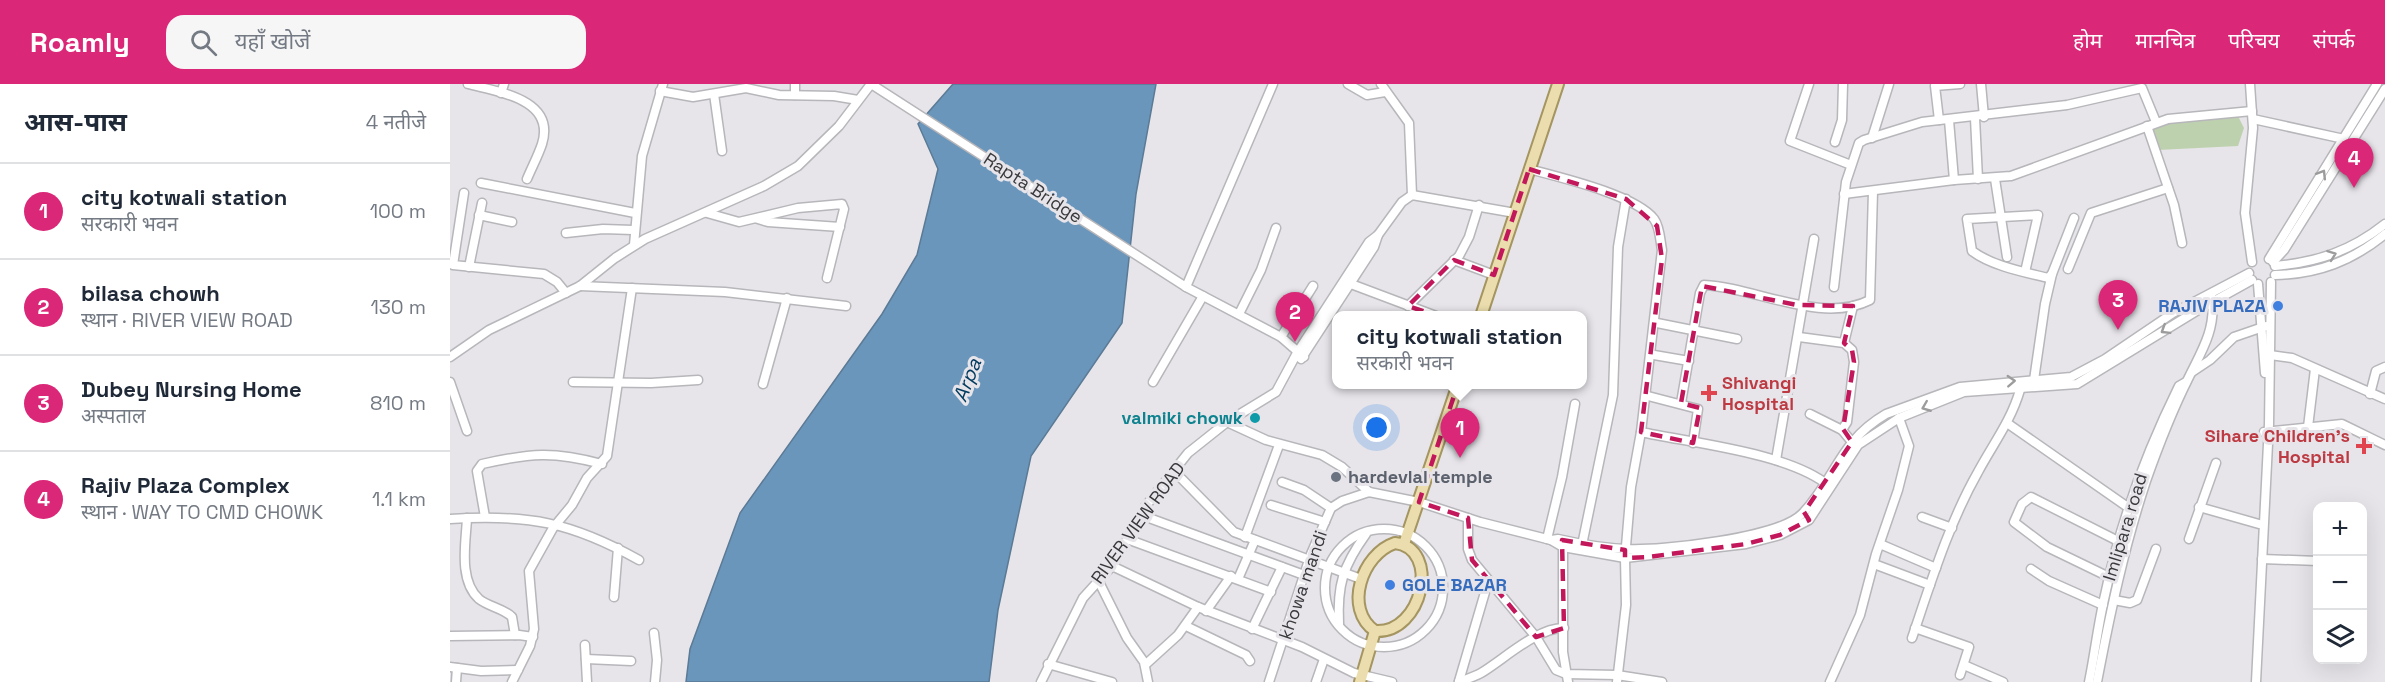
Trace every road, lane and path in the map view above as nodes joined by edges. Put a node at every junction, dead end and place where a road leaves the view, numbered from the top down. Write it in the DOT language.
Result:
graph roads {
  1 [pos="468,84"];
  2 [pos="504,84"];
  3 [pos="795,84"];
  4 [pos="871,84"];
  5 [pos="1273,84"];
  6 [pos="1348,84"];
  7 [pos="1558,84"];
  8 [pos="1809,84"];
  9 [pos="1843,84"];
  10 [pos="1889,84"];
  11 [pos="1960,84"];
  12 [pos="1981,84"];
  13 [pos="2250,84"];
  14 [pos="2377,84"];
  15 [pos="734,86"];
  16 [pos="662,87"];
  17 [pos="1383,88"];
  18 [pos="2127,88"];
  19 [pos="2385,89"];
  20 [pos="501,93"];
  21 [pos="714,94"];
  22 [pos="795,95"];
  23 [pos="858,100"];
  24 [pos="2252,115"];
  25 [pos="1980,117"];
  26 [pos="1939,120"];
  27 [pos="1949,120"];
  28 [pos="2156,122"];
  29 [pos="2147,126"];
  30 [pos="1872,138"];
  31 [pos="2344,139"];
  32 [pos="1835,142"];
  33 [pos="722,151"];
  34 [pos="1851,165"];
  35 [pos="1529,169"];
  36 [pos="527,179"];
  37 [pos="1978,179"];
  38 [pos="1995,179"];
  39 [pos="1954,180"];
  40 [pos="482,183"];
  41 [pos="2168,188"];
  42 [pos="1873,191"];
  43 [pos="464,193"];
  44 [pos="1844,194"];
  45 [pos="1412,195"];
  46 [pos="1626,199"];
  47 [pos="482,202"];
  48 [pos="1479,205"];
  49 [pos="635,213"];
  50 [pos="706,213"];
  51 [pos="1515,213"];
  52 [pos="480,215"];
  53 [pos="2000,217"];
  54 [pos="2074,218"];
  55 [pos="758,219"];
  56 [pos="512,222"];
  57 [pos="2385,224"];
  58 [pos="840,227"];
  59 [pos="1276,228"];
  60 [pos="633,231"];
  61 [pos="566,233"];
  62 [pos="2385,234"];
  63 [pos="1378,235"];
  64 [pos="1814,238"];
  65 [pos="2182,243"];
  66 [pos="634,246"];
  67 [pos="2007,257"];
  68 [pos="1454,260"];
  69 [pos="2252,262"];
  70 [pos="470,267"];
  71 [pos="2068,269"];
  72 [pos="2272,269"];
  73 [pos="2025,272"];
  74 [pos="2052,274"];
  75 [pos="1494,275"];
  76 [pos="827,278"];
  77 [pos="2253,279"];
  78 [pos="1351,284"];
  79 [pos="580,286"];
  80 [pos="1313,286"];
  81 [pos="1186,287"];
  82 [pos="1834,287"];
  83 [pos="632,288"];
  84 [pos="566,293"];
  85 [pos="1203,296"];
  86 [pos="2212,297"];
  87 [pos="787,298"];
  88 [pos="846,306"];
  89 [pos="1408,306"];
  90 [pos="1804,306"];
  91 [pos="1853,306"];
  92 [pos="1424,311"];
  93 [pos="1482,311"];
  94 [pos="1239,314"];
  95 [pos="1658,323"];
  96 [pos="2266,326"];
  97 [pos="1695,330"];
  98 [pos="1799,336"];
  99 [pos="1283,338"];
  100 [pos="1737,339"];
  101 [pos="1844,343"];
  102 [pos="1307,345"];
  103 [pos="1300,355"];
  104 [pos="1654,355"];
  105 [pos="2270,355"];
  106 [pos="450,357"];
  107 [pos="1689,362"];
  108 [pos="2385,367"];
  109 [pos="2314,369"];
  110 [pos="2191,373"];
  111 [pos="698,380"];
  112 [pos="2034,380"];
  113 [pos="450,382"];
  114 [pos="573,382"];
  115 [pos="618,382"];
  116 [pos="1153,382"];
  117 [pos="2186,382"];
  118 [pos="763,384"];
  119 [pos="1456,389"];
  120 [pos="2020,390"];
  121 [pos="2370,394"];
  122 [pos="1648,396"];
  123 [pos="2385,399"];
  124 [pos="1681,403"];
  125 [pos="1575,404"];
  126 [pos="1810,414"];
  127 [pos="1899,418"];
  128 [pos="1227,422"];
  129 [pos="2007,423"];
  130 [pos="2308,427"];
  131 [pos="467,430"];
  132 [pos="1842,430"];
  133 [pos="1641,432"];
  134 [pos="2266,432"];
  135 [pos="1852,442"];
  136 [pos="1694,443"];
  137 [pos="1279,445"];
  138 [pos="2385,445"];
  139 [pos="1776,460"];
  140 [pos="2216,463"];
  141 [pos="602,464"];
  142 [pos="1174,471"];
  143 [pos="1282,482"];
  144 [pos="1828,485"];
  145 [pos="1369,492"];
  146 [pos="1419,502"];
  147 [pos="1271,505"];
  148 [pos="2199,507"];
  149 [pos="1331,508"];
  150 [pos="2129,508"];
  151 [pos="1141,515"];
  152 [pos="485,517"];
  153 [pos="1922,517"];
  154 [pos="467,518"];
  155 [pos="1468,518"];
  156 [pos="450,519"];
  157 [pos="1325,522"];
  158 [pos="556,524"];
  159 [pos="2259,524"];
  160 [pos="1952,528"];
  161 [pos="1367,532"];
  162 [pos="1408,532"];
  163 [pos="1245,537"];
  164 [pos="1127,539"];
  165 [pos="2189,539"];
  166 [pos="1255,540"];
  167 [pos="1549,540"];
  168 [pos="2123,543"];
  169 [pos="1404,544"];
  170 [pos="1582,544"];
  171 [pos="1880,544"];
  172 [pos="1563,547"];
  173 [pos="618,548"];
  174 [pos="2156,549"];
  175 [pos="1625,554"];
  176 [pos="1249,555"];
  177 [pos="1310,559"];
  178 [pos="2262,559"];
  179 [pos="639,560"];
  180 [pos="2313,561"];
  181 [pos="1874,564"];
  182 [pos="1112,566"];
  183 [pos="1328,566"];
  184 [pos="1282,567"];
  185 [pos="1936,568"];
  186 [pos="2031,569"];
  187 [pos="1343,572"];
  188 [pos="1304,575"];
  189 [pos="1235,578"];
  190 [pos="2109,578"];
  191 [pos="1361,579"];
  192 [pos="1098,580"];
  193 [pos="1488,582"];
  194 [pos="1930,585"];
  195 [pos="1270,592"];
  196 [pos="614,597"];
  197 [pos="2114,600"];
  198 [pos="2103,605"];
  199 [pos="1202,609"];
  200 [pos="1338,625"];
  201 [pos="1186,626"];
  202 [pos="1252,628"];
  203 [pos="1564,628"];
  204 [pos="1916,628"];
  205 [pos="1375,631"];
  206 [pos="654,633"];
  207 [pos="514,635"];
  208 [pos="450,636"];
  209 [pos="533,637"];
  210 [pos="1536,637"];
  211 [pos="1912,638"];
  212 [pos="1285,640"];
  213 [pos="585,645"];
  214 [pos="1371,645"];
  215 [pos="1324,658"];
  216 [pos="586,659"];
  217 [pos="631,661"];
  218 [pos="1250,661"];
  219 [pos="1048,664"];
  220 [pos="1145,665"];
  221 [pos="1964,665"];
  222 [pos="453,667"];
  223 [pos="518,670"];
  224 [pos="1960,675"];
  225 [pos="1567,678"];
  226 [pos="1617,678"];
  227 [pos="1361,679"];
  228 [pos="1639,680"];
  229 [pos="1833,681"];
  230 [pos="456,682"];
  231 [pos="512,682"];
  232 [pos="587,682"];
  233 [pos="655,682"];
  234 [pos="1041,682"];
  235 [pos="1111,682"];
  236 [pos="1148,682"];
  237 [pos="1269,682"];
  238 [pos="1316,682"];
  239 [pos="1392,682"];
  240 [pos="1459,682"];
  241 [pos="1662,682"];
  242 [pos="2003,682"];
  243 [pos="2089,682"];
  244 [pos="2097,682"];
  245 [pos="2251,682"];
  246 [pos="2256,682"];
  1 -- 20 [label="street"];
  2 -- 20 [label="street"];
  3 -- 22 [label="street"];
  4 -- 23 [label="street"];
  4 -- 81 [label="street, Rapta Bridge"];
  5 -- 81 [label="street"];
  6 -- 17 [label="street"];
  7 -- 35 [label="main road"];
  8 -- 34 [label="street"];
  9 -- 32 [label="street"];
  10 -- 30 [label="street"];
  11 -- 26 [label="street"];
  12 -- 25 [label="street"];
  13 -- 24 [label="street"];
  14 -- 31 [label="street"];
  15 -- 21 [label="street"];
  15 -- 22 [label="street"];
  16 -- 21 [label="street"];
  16 -- 49 [label="street"];
  17 -- 45 [label="street"];
  18 -- 25 [label="street"];
  18 -- 28 [label="street"];
  19 -- 72 [label="street"];
  20 -- 36 [label="street"];
  21 -- 33 [label="street"];
  22 -- 23 [label="street"];
  23 -- 50 [label="street"];
  24 -- 28 [label="street"];
  24 -- 31 [label="street"];
  24 -- 69 [label="street"];
  25 -- 27 [label="street"];
  25 -- 37 [label="street"];
  26 -- 27 [label="street"];
  26 -- 30 [label="street"];
  27 -- 39 [label="street"];
  28 -- 29 [label="street"];
  29 -- 38 [label="street"];
  29 -- 41 [label="street"];
  30 -- 34 [label="street"];
  72 -- 31 [label="street, one-way"];
  34 -- 44 [label="street"];
  35 -- 46 [label="street"];
  35 -- 51 [label="main road"];
  37 -- 38 [label="street"];
  37 -- 39 [label="street"];
  38 -- 53 [label="street"];
  39 -- 42 [label="street"];
  40 -- 49 [label="street"];
  41 -- 65 [label="street"];
  41 -- 71 [label="street"];
  42 -- 44 [label="street"];
  42 -- 91 [label="street"];
  43 -- 70 [label="street"];
  44 -- 82 [label="street"];
  45 -- 48 [label="street"];
  45 -- 63 [label="street"];
  46 -- 133 [label="street"];
  46 -- 170 [label="street"];
  47 -- 52 [label="street"];
  48 -- 51 [label="street"];
  48 -- 68 [label="street"];
  49 -- 60 [label="street"];
  50 -- 55 [label="street"];
  50 -- 66 [label="street"];
  51 -- 75 [label="main road"];
  52 -- 56 [label="street"];
  52 -- 70 [label="street"];
  53 -- 67 [label="street"];
  53 -- 73 [label="street"];
  53 -- 73 [label="street"];
  54 -- 74 [label="street"];
  55 -- 58 [label="street"];
  55 -- 58 [label="street"];
  72 -- 57 [label="street, one-way"];
  58 -- 76 [label="street"];
  59 -- 94 [label="street"];
  60 -- 61 [label="street"];
  60 -- 66 [label="street"];
  62 -- 72 [label="street"];
  63 -- 78 [label="street"];
  63 -- 102 [label="street"];
  64 -- 90 [label="street"];
  66 -- 79 [label="street"];
  68 -- 75 [label="street"];
  68 -- 89 [label="street"];
  69 -- 72 [label="street"];
  69 -- 77 [label="street"];
  70 -- 84 [label="street"];
  72 -- 77 [label="street"];
  72 -- 96 [label="street"];
  73 -- 74 [label="street"];
  74 -- 112 [label="street"];
  75 -- 93 [label="main road"];
  77 -- 86 [label="street"];
  77 -- 96 [label="street"];
  78 -- 89 [label="street"];
  78 -- 102 [label="street"];
  79 -- 83 [label="street"];
  79 -- 84 [label="street"];
  80 -- 99 [label="street"];
  81 -- 85 [label="street, Rapta Bridge"];
  83 -- 87 [label="street"];
  83 -- 115 [label="street"];
  84 -- 106 [label="street"];
  85 -- 94 [label="street, Rapta Bridge"];
  85 -- 116 [label="street"];
  86 -- 110 [label="street, Imlipara road"];
  86 -- 112 [label="street"];
  86 -- 120 [label="street, one-way"];
  87 -- 88 [label="street"];
  87 -- 118 [label="street"];
  89 -- 92 [label="street"];
  90 -- 91 [label="street"];
  90 -- 97 [label="street"];
  90 -- 98 [label="street"];
  91 -- 101 [label="street"];
  94 -- 99 [label="street, Rapta Bridge"];
  95 -- 97 [label="street"];
  96 -- 105 [label="street"];
  96 -- 110 [label="street"];
  96 -- 134 [label="street"];
  97 -- 100 [label="street"];
  97 -- 107 [label="street"];
  98 -- 101 [label="street"];
  98 -- 139 [label="street"];
  99 -- 102 [label="street"];
  99 -- 103 [label="street"];
  101 -- 132 [label="street"];
  102 -- 103 [label="street, RIVER VIEW ROAD"];
  103 -- 128 [label="street, RIVER VIEW ROAD"];
  104 -- 107 [label="street"];
  105 -- 109 [label="street"];
  105 -- 134 [label="street"];
  107 -- 124 [label="street"];
  108 -- 121 [label="street"];
  109 -- 121 [label="street"];
  109 -- 130 [label="street"];
  110 -- 117 [label="street, Imlipara road"];
  111 -- 115 [label="street"];
  135 -- 112 [label="street, one-way"];
  113 -- 131 [label="street"];
  114 -- 115 [label="street"];
  115 -- 141 [label="street"];
  117 -- 150 [label="street, Imlipara road"];
  117 -- 168 [label="street, Imlipara road"];
  119 -- 146 [label="main road"];
  120 -- 127 [label="street, one-way"];
  120 -- 129 [label="street"];
  121 -- 123 [label="street"];
  122 -- 124 [label="street"];
  124 -- 136 [label="street"];
  125 -- 167 [label="street"];
  126 -- 132 [label="street"];
  127 -- 144 [label="street"];
  127 -- 171 [label="street"];
  128 -- 137 [label="street"];
  128 -- 142 [label="street, RIVER VIEW ROAD"];
  129 -- 150 [label="street"];
  129 -- 160 [label="street"];
  130 -- 134 [label="street"];
  130 -- 138 [label="street"];
  132 -- 135 [label="street"];
  133 -- 136 [label="street"];
  133 -- 175 [label="street"];
  134 -- 159 [label="street"];
  134 -- 178 [label="street"];
  135 -- 144 [label="street"];
  136 -- 139 [label="street"];
  137 -- 145 [label="street"];
  137 -- 163 [label="street"];
  139 -- 144 [label="street"];
  140 -- 148 [label="street"];
  141 -- 152 [label="street"];
  141 -- 158 [label="street"];
  142 -- 151 [label="street, RIVER VIEW ROAD"];
  142 -- 163 [label="street"];
  143 -- 149 [label="street"];
  144 -- 175 [label="street"];
  145 -- 146 [label="street"];
  145 -- 149 [label="street, khowa mandi"];
  146 -- 155 [label="street"];
  146 -- 162 [label="main road"];
  147 -- 157 [label="street"];
  148 -- 159 [label="street"];
  148 -- 165 [label="street"];
  149 -- 157 [label="street, khowa mandi"];
  150 -- 168 [label="street, Imlipara road"];
  151 -- 164 [label="street, RIVER VIEW ROAD"];
  151 -- 176 [label="street"];
  152 -- 154 [label="street"];
  152 -- 158 [label="street"];
  153 -- 160 [label="street"];
  154 -- 156 [label="street"];
  154 -- 207 [label="street"];
  155 -- 167 [label="street"];
  155 -- 193 [label="street"];
  157 -- 177 [label="street, khowa mandi"];
  158 -- 173 [label="street"];
  158 -- 209 [label="street"];
  159 -- 245 [label="street"];
  160 -- 185 [label="street"];
  161 -- 162 [label="street"];
  161 -- 183 [label="street"];
  161 -- 187 [label="street"];
  162 -- 169 [label="main road"];
  162 -- 214 [label="street"];
  163 -- 166 [label="street"];
  164 -- 182 [label="street, RIVER VIEW ROAD"];
  164 -- 189 [label="street"];
  166 -- 176 [label="street"];
  166 -- 177 [label="street"];
  167 -- 170 [label="street"];
  167 -- 172 [label="street"];
  168 -- 190 [label="street, Imlipara road"];
  168 -- 190 [label="street"];
  168 -- 197 [label="street, Imlipara road"];
  169 -- 191 [label="main road"];
  169 -- 205 [label="main road"];
  170 -- 175 [label="street"];
  171 -- 181 [label="street"];
  171 -- 185 [label="street"];
  172 -- 175 [label="street"];
  172 -- 203 [label="street"];
  173 -- 179 [label="street"];
  173 -- 196 [label="street"];
  174 -- 197 [label="street"];
  175 -- 226 [label="street"];
  176 -- 184 [label="street"];
  176 -- 189 [label="street"];
  177 -- 183 [label="street"];
  177 -- 188 [label="street, khowa mandi"];
  178 -- 180 [label="street"];
  178 -- 246 [label="street"];
  181 -- 194 [label="street"];
  181 -- 229 [label="street"];
  182 -- 192 [label="street, RIVER VIEW ROAD"];
  182 -- 199 [label="street"];
  183 -- 187 [label="street"];
  183 -- 200 [label="street"];
  184 -- 188 [label="street"];
  184 -- 195 [label="street"];
  185 -- 194 [label="street"];
  186 -- 198 [label="street"];
  187 -- 191 [label="street"];
  187 -- 200 [label="street"];
  188 -- 212 [label="street, khowa mandi"];
  189 -- 195 [label="street"];
  189 -- 199 [label="street"];
  190 -- 198 [label="street, Imlipara road"];
  191 -- 205 [label="main road"];
  192 -- 219 [label="street, RIVER VIEW ROAD"];
  192 -- 220 [label="street"];
  193 -- 210 [label="street"];
  193 -- 240 [label="street"];
  194 -- 204 [label="street"];
  195 -- 202 [label="street"];
  197 -- 244 [label="street, Imlipara road"];
  198 -- 243 [label="street, Imlipara road"];
  199 -- 201 [label="street"];
  199 -- 202 [label="street"];
  200 -- 214 [label="street"];
  201 -- 218 [label="street"];
  201 -- 220 [label="street"];
  202 -- 212 [label="street"];
  203 -- 210 [label="street"];
  203 -- 225 [label="street"];
  204 -- 211 [label="street"];
  204 -- 221 [label="street"];
  205 -- 214 [label="main road"];
  206 -- 233 [label="street"];
  207 -- 208 [label="street"];
  207 -- 209 [label="street"];
  209 -- 223 [label="street"];
  210 -- 225 [label="street"];
  210 -- 240 [label="street"];
  212 -- 215 [label="street"];
  212 -- 237 [label="street, khowa mandi"];
  213 -- 216 [label="street"];
  214 -- 227 [label="main road"];
  215 -- 227 [label="street"];
  215 -- 238 [label="street"];
  216 -- 217 [label="street"];
  216 -- 232 [label="street"];
  219 -- 234 [label="street, RIVER VIEW ROAD"];
  219 -- 235 [label="street"];
  220 -- 236 [label="street"];
  221 -- 224 [label="street"];
  221 -- 242 [label="street"];
  222 -- 223 [label="street"];
  222 -- 230 [label="street"];
  223 -- 231 [label="street"];
  225 -- 226 [label="street"];
  226 -- 228 [label="street"];
  227 -- 239 [label="street"];
  228 -- 241 [label="street"];
}
